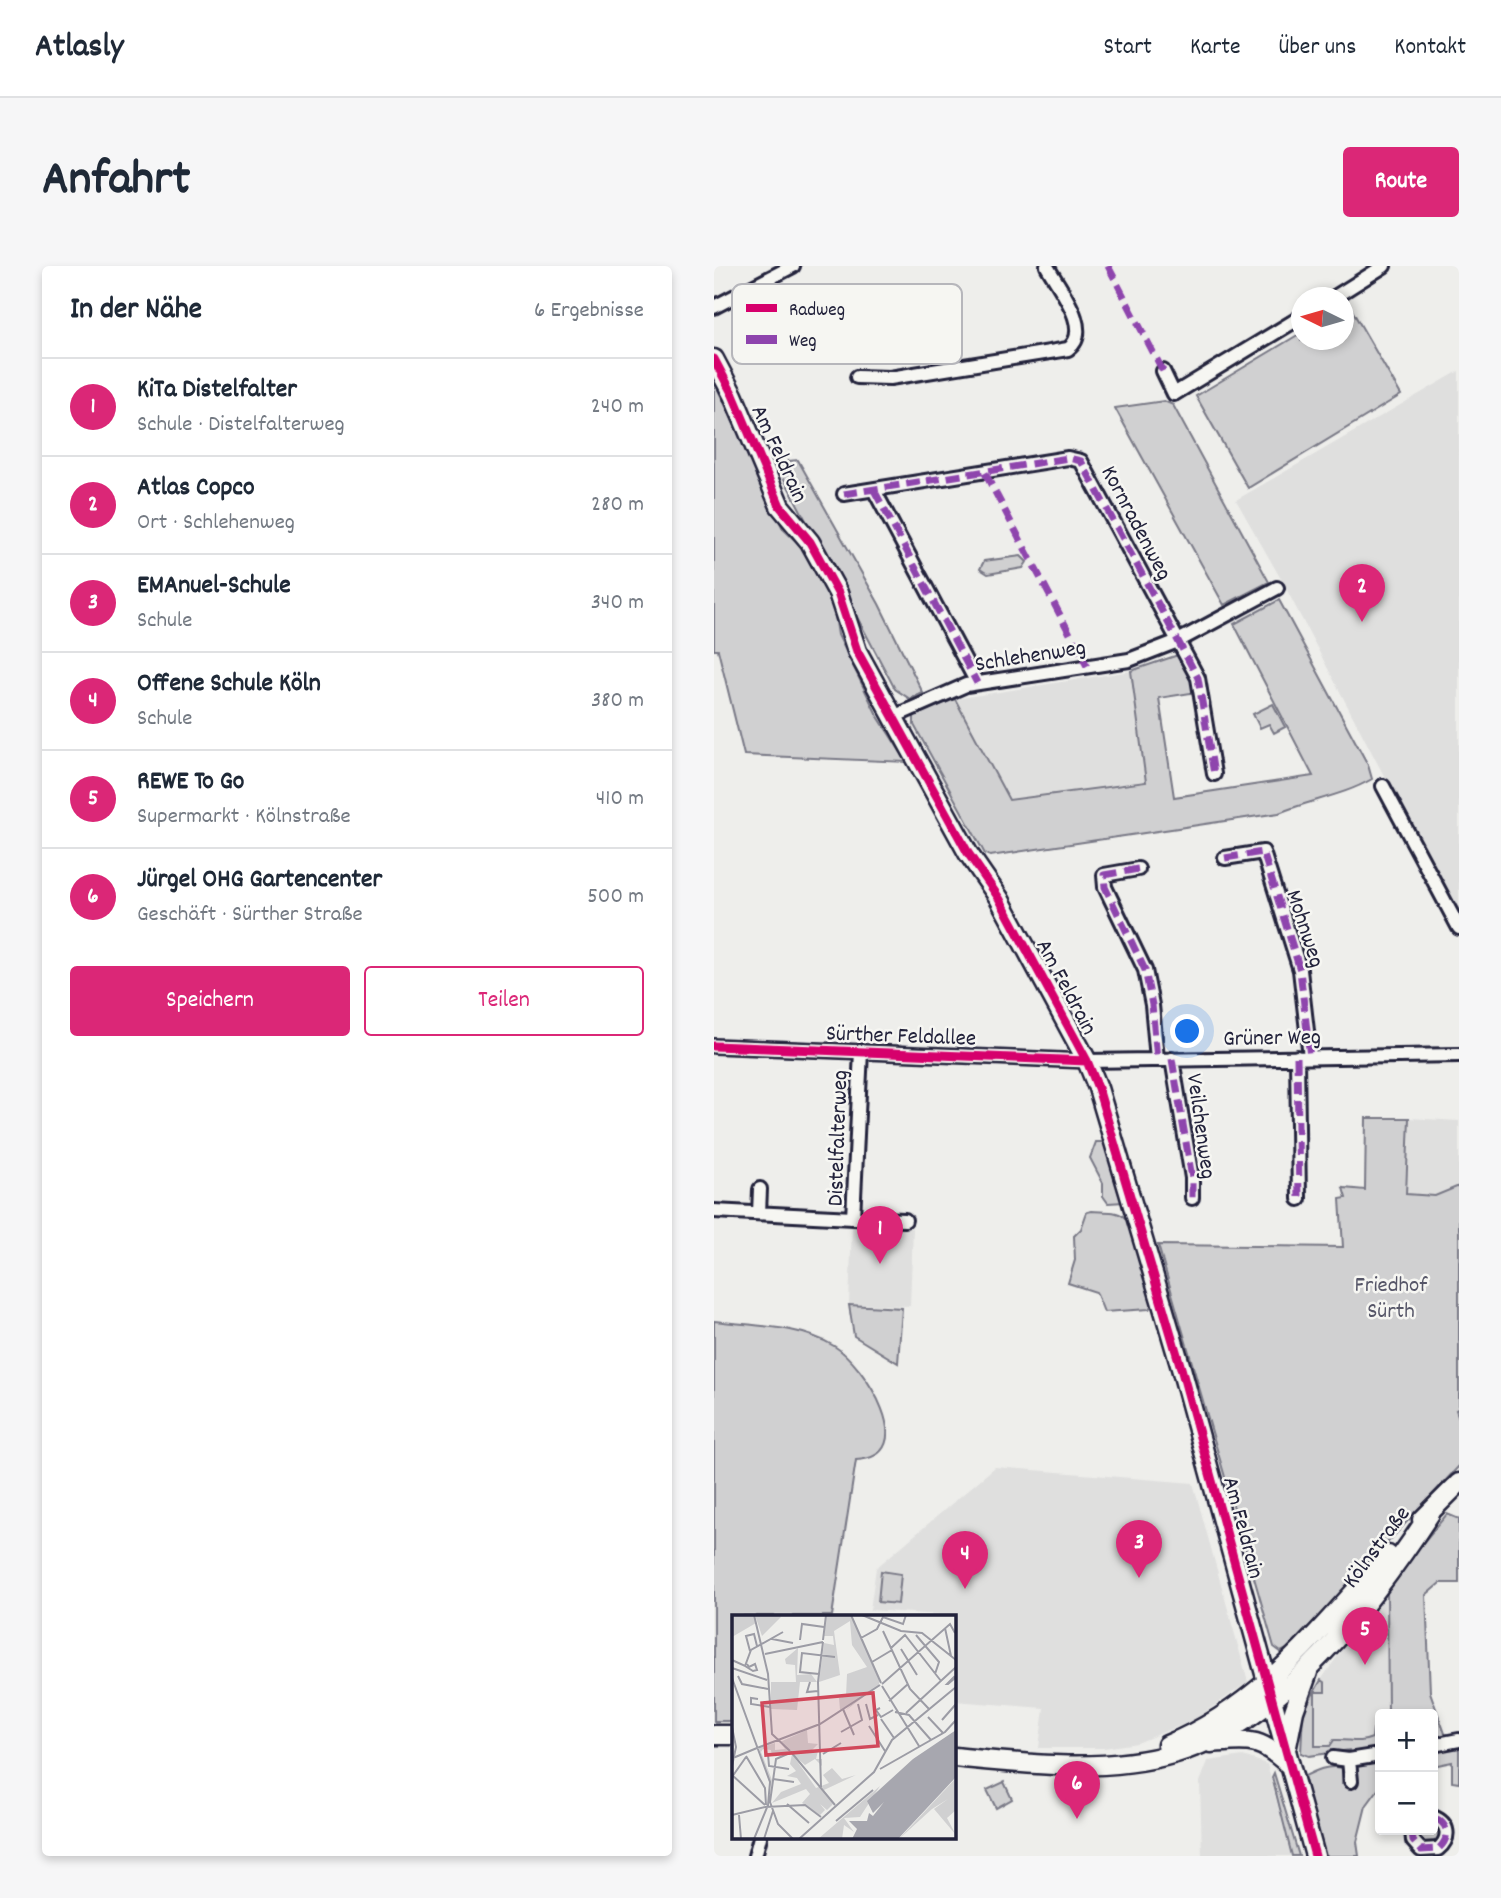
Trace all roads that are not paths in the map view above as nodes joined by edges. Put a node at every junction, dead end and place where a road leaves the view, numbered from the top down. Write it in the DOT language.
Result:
graph roads {
  1 [pos="793,266"];
  2 [pos="1047,266"];
  3 [pos="1384,266"];
  4 [pos="758,284"];
  5 [pos="1351,287"];
  6 [pos="732,298"];
  7 [pos="714,307"];
  8 [pos="1291,323"];
  9 [pos="714,359"];
  10 [pos="1163,370"];
  11 [pos="857,377"];
  12 [pos="874,490"];
  13 [pos="844,495"];
  14 [pos="1277,587"];
  15 [pos="1178,641"];
  16 [pos="978,683"];
  17 [pos="893,717"];
  18 [pos="1214,774"];
  19 [pos="1383,786"];
  20 [pos="1225,858"];
  21 [pos="1138,870"];
  22 [pos="1459,928"];
  23 [pos="714,1045"];
  24 [pos="861,1051"];
  25 [pos="1459,1055"];
  26 [pos="1304,1057"];
  27 [pos="1157,1059"];
  28 [pos="1172,1059"];
  29 [pos="1087,1060"];
  30 [pos="760,1189"];
  31 [pos="1192,1198"];
  32 [pos="1299,1199"];
  33 [pos="714,1211"];
  34 [pos="759,1213"];
  35 [pos="853,1218"];
  36 [pos="905,1220"];
  37 [pos="1456,1492"];
  38 [pos="1431,1512"];
  39 [pos="1308,1671"];
  40 [pos="1268,1682"];
  41 [pos="1273,1701"];
  42 [pos="714,1735"];
  43 [pos="732,1735"];
  44 [pos="1459,1740"];
  45 [pos="1201,1744"];
  46 [pos="1438,1744"];
  47 [pos="1375,1756"];
  48 [pos="956,1757"];
  49 [pos="1288,1758"];
  50 [pos="1333,1758"];
  51 [pos="1141,1759"];
  52 [pos="1349,1760"];
  53 [pos="1351,1781"];
  54 [pos="1438,1820"];
  55 [pos="1413,1835"];
  56 [pos="1453,1835"];
  57 [pos="759,1839"];
  58 [pos="755,1856"];
  59 [pos="1315,1856"];
  1 -- 4 [label="street"];
  2 -- 11 [label="street"];
  3 -- 5 [label="street"];
  6 -- 7 [label="street"];
  8 -- 10 [label="street"];
  9 -- 17 [label="street, Am Feldrain"];
  12 -- 13 [label="street, Kornradenweg"];
  12 -- 15 [label="street, Kornradenweg"];
  12 -- 16 [label="street"];
  14 -- 15 [label="street, Schlehenweg"];
  15 -- 16 [label="street, Schlehenweg"];
  15 -- 18 [label="street"];
  16 -- 17 [label="street, Schlehenweg"];
  17 -- 29 [label="street, Am Feldrain"];
  19 -- 22 [label="street"];
  20 -- 26 [label="street, Mohnweg"];
  21 -- 27 [label="street"];
  23 -- 24 [label="street, Sürther Feldallee"];
  24 -- 29 [label="street, Sürther Feldallee"];
  24 -- 35 [label="street, Distelfalterweg"];
  25 -- 26 [label="street, Grüner Weg"];
  26 -- 28 [label="street, Grüner Weg"];
  26 -- 32 [label="street"];
  27 -- 28 [label="street, Grüner Weg"];
  27 -- 29 [label="street, Grüner Weg"];
  28 -- 31 [label="street, Veilchenweg"];
  29 -- 40 [label="street, Am Feldrain"];
  30 -- 34 [label="street"];
  33 -- 34 [label="street"];
  34 -- 35 [label="street"];
  35 -- 36 [label="street, Distelfalterweg"];
  37 -- 38 [label="street, Kölnstraße"];
  38 -- 39 [label="street, Kölnstraße"];
  38 -- 40 [label="street, Kölnstraße"];
  39 -- 41 [label="street, Kölnstraße"];
  39 -- 49 [label="street"];
  40 -- 41 [label="street, Am Feldrain"];
  40 -- 51 [label="street, Kölnstraße"];
  41 -- 45 [label="street, Kölnstraße"];
  41 -- 49 [label="street, Am Feldrain"];
  42 -- 43 [label="street"];
  44 -- 46 [label="street"];
  45 -- 49 [label="street"];
  45 -- 51 [label="street"];
  47 -- 52 [label="street"];
  48 -- 51 [label="street"];
  49 -- 59 [label="street, Am Feldrain"];
  50 -- 52 [label="street"];
  52 -- 53 [label="street"];
  54 -- 56 [label="street"];
  55 -- 56 [label="street"];
  57 -- 58 [label="street"];
}
